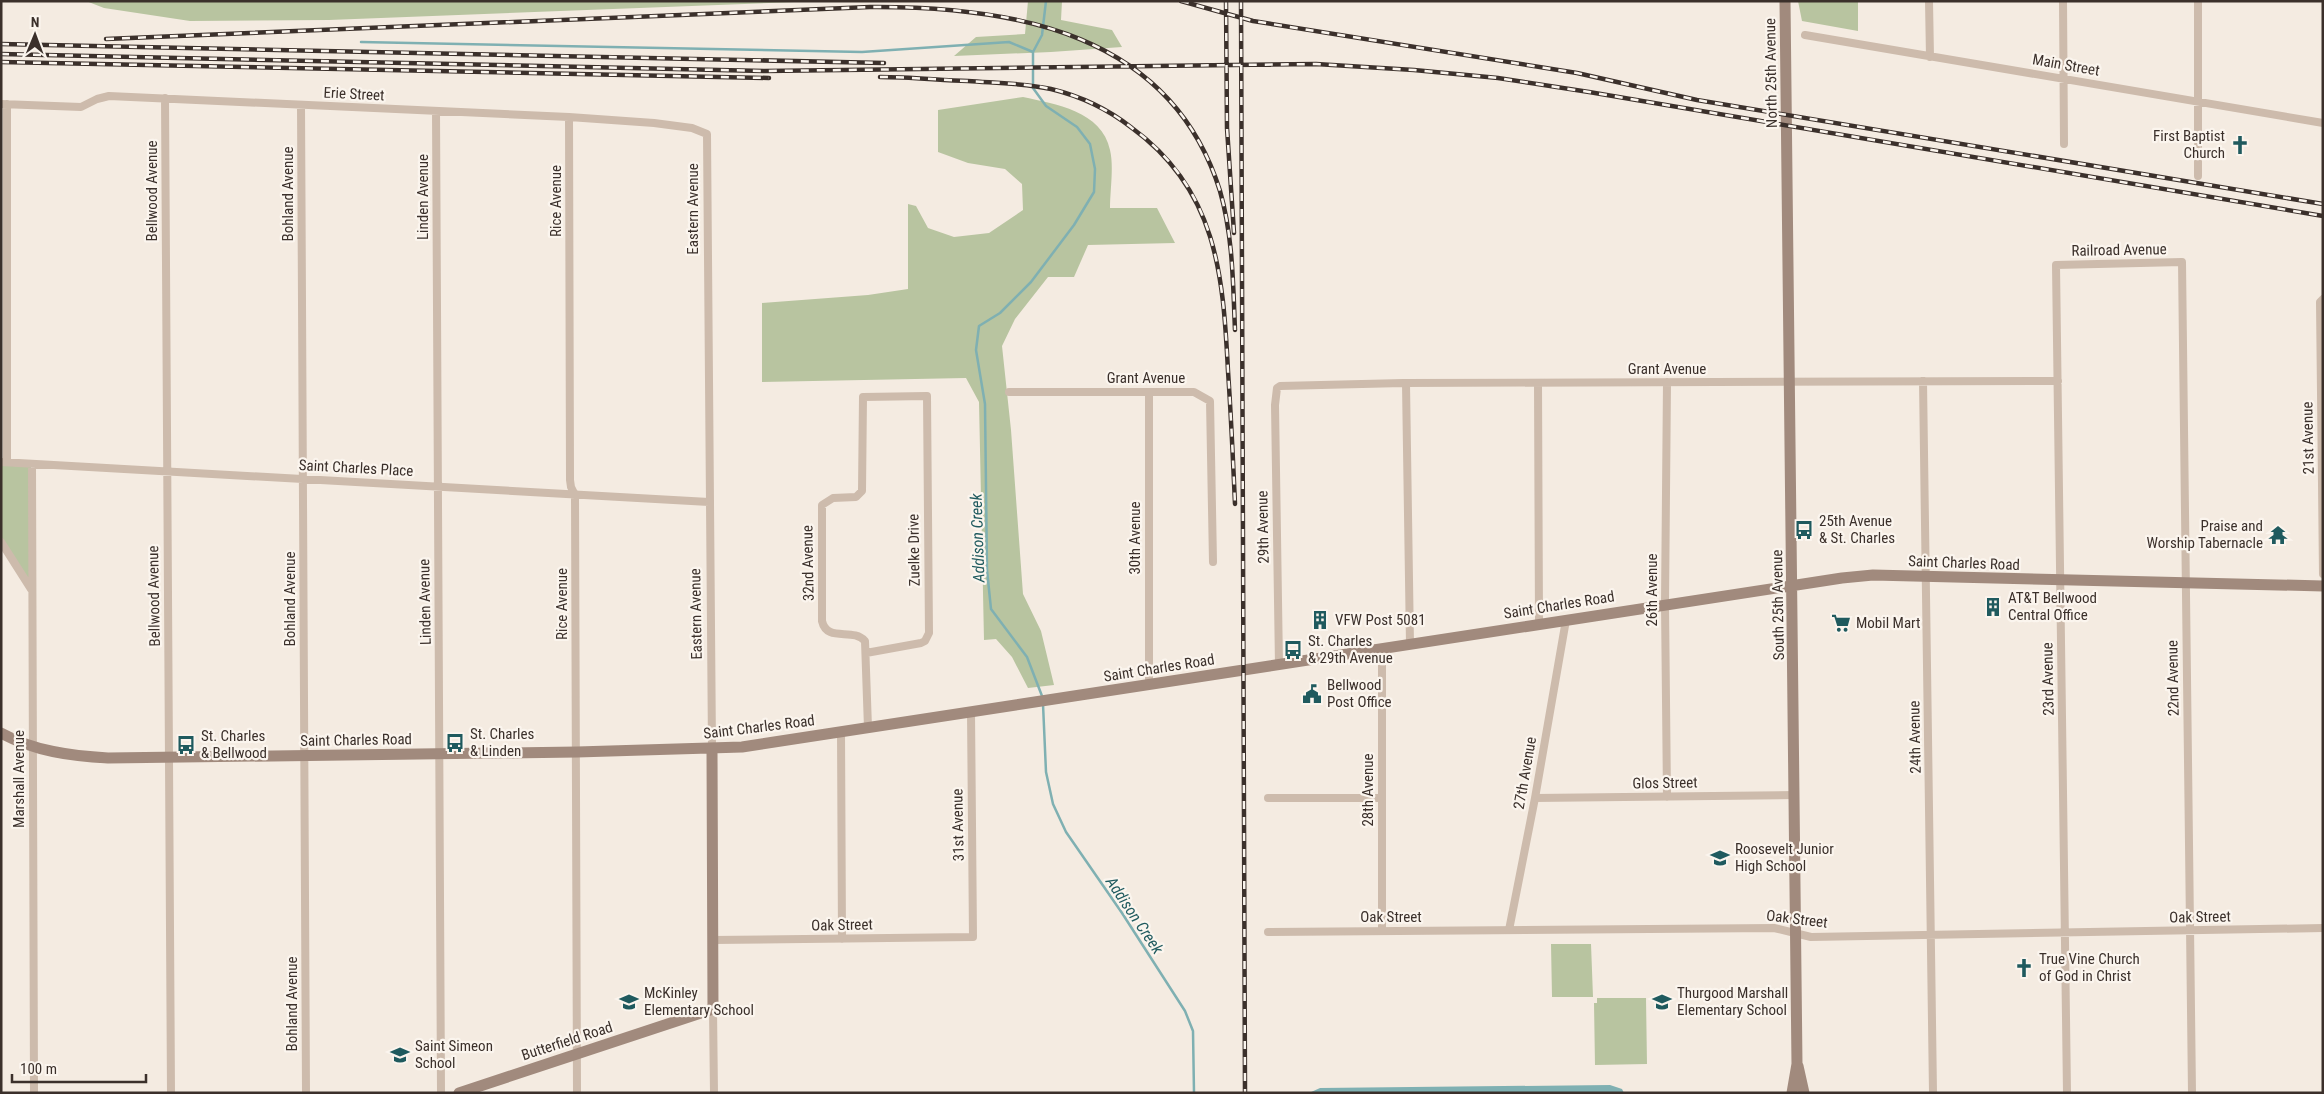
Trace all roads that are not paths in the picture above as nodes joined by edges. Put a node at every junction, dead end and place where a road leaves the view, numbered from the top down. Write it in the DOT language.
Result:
graph roads {
  1 [pos="1785,1"];
  2 [pos="1930,1"];
  3 [pos="2063,1"];
  4 [pos="2198,1"];
  5 [pos="1805,35"];
  6 [pos="1930,57"];
  7 [pos="2064,79"];
  8 [pos="165,98"];
  9 [pos="2199,102"];
  10 [pos="4,104"];
  11 [pos="301,105"];
  12 [pos="436,111"];
  13 [pos="570,117"];
  14 [pos="2323,123"];
  15 [pos="707,134"];
  16 [pos="2064,144"];
  17 [pos="1787,145"];
  18 [pos="2198,176"];
  19 [pos="2182,262"];
  20 [pos="2056,265"];
  21 [pos="2321,300"];
  22 [pos="2058,380"];
  23 [pos="1923,381"];
  24 [pos="1667,382"];
  25 [pos="1790,382"];
  26 [pos="1406,384"];
  27 [pos="1538,384"];
  28 [pos="1277,388"];
  29 [pos="1009,392"];
  30 [pos="1149,392"];
  31 [pos="863,397"];
  32 [pos="4,462"];
  33 [pos="32,464"];
  34 [pos="166,471"];
  35 [pos="303,478"];
  36 [pos="437,485"];
  37 [pos="575,495"];
  38 [pos="710,502"];
  39 [pos="1,542"];
  40 [pos="1213,562"];
  41 [pos="2323,574"];
  42 [pos="1927,577"];
  43 [pos="2060,580"];
  44 [pos="2186,582"];
  45 [pos="1793,586"];
  46 [pos="2323,586"];
  47 [pos="31,589"];
  48 [pos="1665,604"];
  49 [pos="1566,620"];
  50 [pos="1539,624"];
  51 [pos="1410,644"];
  52 [pos="1382,649"];
  53 [pos="866,653"];
  54 [pos="1279,665"];
  55 [pos="1149,684"];
  56 [pos="971,712"];
  57 [pos="868,728"];
  58 [pos="841,732"];
  59 [pos="2,734"];
  60 [pos="33,746"];
  61 [pos="712,749"];
  62 [pos="577,752"];
  63 [pos="441,753"];
  64 [pos="305,756"];
  65 [pos="170,757"];
  66 [pos="1795,795"];
  67 [pos="1667,797"];
  68 [pos="1268,798"];
  69 [pos="1382,798"];
  70 [pos="1535,798"];
  71 [pos="2323,928"];
  72 [pos="1508,930"];
  73 [pos="1382,931"];
  74 [pos="2190,931"];
  75 [pos="1268,932"];
  76 [pos="2065,933"];
  77 [pos="1796,934"];
  78 [pos="1931,935"];
  79 [pos="973,937"];
  80 [pos="842,939"];
  81 [pos="712,940"];
  82 [pos="713,1009"];
  83 [pos="577,1053"];
  84 [pos="1797,1064"];
  85 [pos="34,1093"];
  86 [pos="171,1093"];
  87 [pos="306,1093"];
  88 [pos="441,1093"];
  89 [pos="459,1093"];
  90 [pos="577,1093"];
  91 [pos="714,1093"];
  92 [pos="1792,1093"];
  93 [pos="1804,1093"];
  94 [pos="1933,1093"];
  95 [pos="2067,1093"];
  96 [pos="2192,1093"];
  1 -- 17 [label="main road, North 25th Avenue"];
  2 -- 6 [label="street"];
  3 -- 7 [label="street"];
  4 -- 9 [label="street"];
  5 -- 6 [label="street, Main Street"];
  6 -- 7 [label="street, Main Street"];
  7 -- 9 [label="street, Main Street"];
  7 -- 16 [label="street"];
  8 -- 10 [label="street, Erie Street"];
  8 -- 11 [label="street, Erie Street"];
  8 -- 34 [label="street, Bellwood Avenue"];
  9 -- 14 [label="street, Main Street"];
  9 -- 18 [label="street"];
  10 -- 32 [label="street"];
  11 -- 12 [label="street, Erie Street"];
  11 -- 35 [label="street, Bohland Avenue"];
  12 -- 13 [label="street, Erie Street"];
  12 -- 36 [label="street, Linden Avenue"];
  13 -- 15 [label="street, Erie Street"];
  13 -- 37 [label="street, Rice Avenue"];
  15 -- 38 [label="street, Eastern Avenue"];
  17 -- 25 [label="main road, South 25th Avenue"];
  19 -- 20 [label="street, Railroad Avenue"];
  19 -- 44 [label="street, 22nd Avenue"];
  20 -- 22 [label="street, 23rd Avenue"];
  21 -- 41 [label="street, 21st Avenue"];
  22 -- 23 [label="street, Grant Avenue"];
  22 -- 43 [label="street, 23rd Avenue"];
  23 -- 25 [label="street, Grant Avenue"];
  23 -- 42 [label="street, 24th Avenue"];
  24 -- 25 [label="street, Grant Avenue"];
  24 -- 27 [label="street, Grant Avenue"];
  24 -- 48 [label="street, 26th Avenue"];
  25 -- 45 [label="main road, South 25th Avenue"];
  26 -- 27 [label="street, Grant Avenue"];
  26 -- 28 [label="street, Grant Avenue"];
  26 -- 51 [label="street"];
  27 -- 50 [label="street"];
  28 -- 54 [label="street, 29th Avenue"];
  29 -- 30 [label="street, Grant Avenue"];
  30 -- 40 [label="street, Grant Avenue"];
  30 -- 55 [label="street, 30th Avenue"];
  31 -- 53 [label="street, 32nd Avenue"];
  31 -- 53 [label="street, Zuelke Drive"];
  32 -- 33 [label="street, Saint Charles Place"];
  33 -- 34 [label="street, Saint Charles Place"];
  33 -- 47 [label="street, Marshall Avenue"];
  34 -- 35 [label="street, Saint Charles Place"];
  34 -- 65 [label="street, Bellwood Avenue"];
  35 -- 36 [label="street, Saint Charles Place"];
  35 -- 64 [label="street, Bohland Avenue"];
  36 -- 37 [label="street, Saint Charles Place"];
  36 -- 63 [label="street, Linden Avenue"];
  37 -- 38 [label="street, Saint Charles Place"];
  37 -- 62 [label="street, Rice Avenue"];
  38 -- 61 [label="street, Eastern Avenue"];
  39 -- 47 [label="street"];
  42 -- 43 [label="main road, Saint Charles Road"];
  42 -- 45 [label="main road, Saint Charles Road"];
  42 -- 78 [label="street, 24th Avenue"];
  43 -- 44 [label="main road, Saint Charles Road"];
  43 -- 76 [label="street, 23rd Avenue"];
  44 -- 46 [label="main road, Saint Charles Road"];
  44 -- 74 [label="street, 22nd Avenue"];
  45 -- 48 [label="main road, Saint Charles Road"];
  45 -- 66 [label="main road, South 25th Avenue"];
  47 -- 60 [label="street, Marshall Avenue"];
  48 -- 49 [label="main road, Saint Charles Road"];
  48 -- 67 [label="street, 26th Avenue"];
  49 -- 50 [label="main road, Saint Charles Road"];
  49 -- 70 [label="street, 27th Avenue"];
  50 -- 51 [label="main road, Saint Charles Road"];
  51 -- 52 [label="main road, Saint Charles Road"];
  52 -- 54 [label="main road, Saint Charles Road"];
  52 -- 69 [label="street, 28th Avenue"];
  53 -- 57 [label="street"];
  54 -- 55 [label="main road, Saint Charles Road"];
  55 -- 56 [label="main road, Saint Charles Road"];
  56 -- 57 [label="main road, Saint Charles Road"];
  56 -- 79 [label="street, 31st Avenue"];
  57 -- 58 [label="main road, Saint Charles Road"];
  58 -- 61 [label="main road, Saint Charles Road"];
  58 -- 80 [label="street"];
  59 -- 60 [label="main road, Saint Charles Road"];
  60 -- 65 [label="main road, Saint Charles Road"];
  60 -- 85 [label="street, Marshall Avenue"];
  61 -- 62 [label="main road, Saint Charles Road"];
  61 -- 81 [label="main road, Eastern Avenue"];
  62 -- 63 [label="main road, Saint Charles Road"];
  62 -- 83 [label="street, Rice Avenue"];
  63 -- 64 [label="main road, Saint Charles Road"];
  63 -- 88 [label="street, Linden Avenue"];
  64 -- 65 [label="main road, Saint Charles Road"];
  64 -- 87 [label="street, Bohland Avenue"];
  65 -- 86 [label="street, Bellwood Avenue"];
  66 -- 67 [label="street, Glos Street"];
  66 -- 77 [label="main road, South 25th Avenue"];
  67 -- 70 [label="street, Glos Street"];
  68 -- 69 [label="street"];
  69 -- 73 [label="street, 28th Avenue"];
  70 -- 72 [label="street, 27th Avenue"];
  71 -- 74 [label="street, Oak Street"];
  72 -- 73 [label="street, Oak Street"];
  72 -- 77 [label="street, Oak Street"];
  73 -- 75 [label="street, Oak Street"];
  74 -- 76 [label="street, Oak Street"];
  74 -- 96 [label="street, 22nd Avenue"];
  76 -- 78 [label="street, Oak Street"];
  76 -- 95 [label="street, 23rd Avenue"];
  77 -- 78 [label="street, Oak Street"];
  77 -- 84 [label="main road, South 25th Avenue"];
  78 -- 94 [label="street, 24th Avenue"];
  79 -- 80 [label="street, Oak Street"];
  80 -- 81 [label="street, Oak Street"];
  81 -- 82 [label="main road, Eastern Avenue"];
  82 -- 83 [label="main road, Butterfield Road"];
  82 -- 91 [label="street, Eastern Avenue"];
  83 -- 89 [label="main road, Butterfield Road"];
  83 -- 90 [label="street, Rice Avenue"];
  84 -- 92 [label="main road, South 25th Avenue"];
  84 -- 93 [label="main road, South 25th Avenue"];
}
